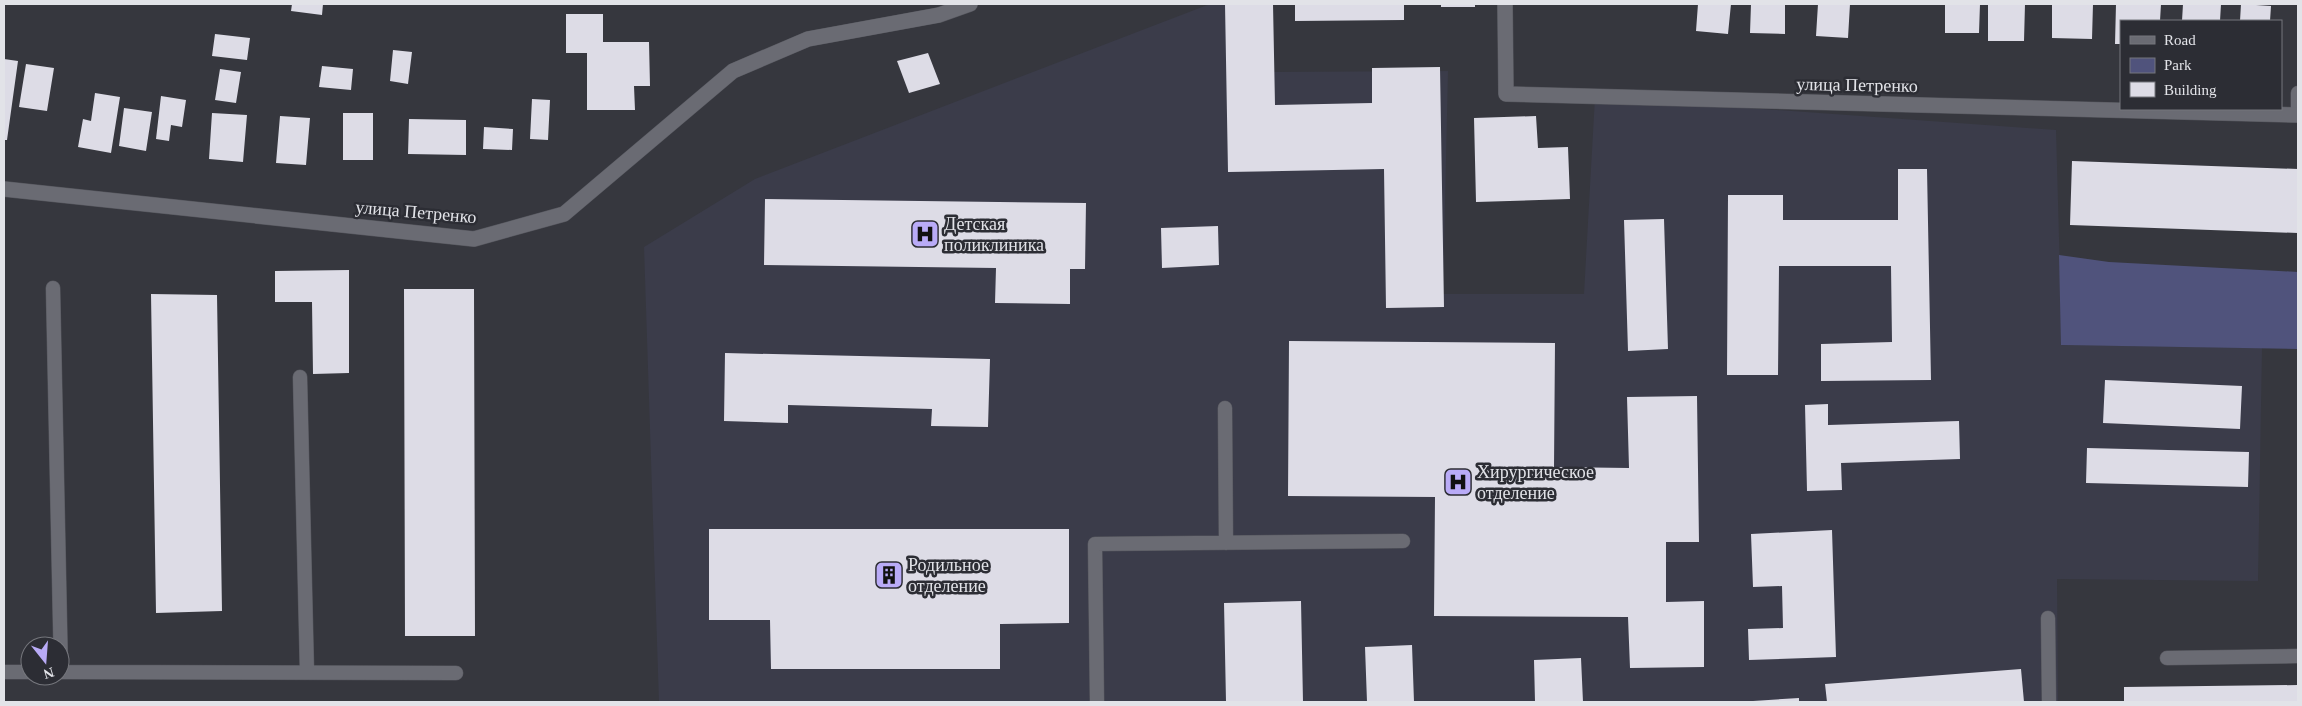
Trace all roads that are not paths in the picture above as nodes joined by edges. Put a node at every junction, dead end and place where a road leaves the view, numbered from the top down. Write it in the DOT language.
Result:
graph roads {
  1 [pos="970,4"];
  2 [pos="1505,4"];
  3 [pos="2298,93"];
  4 [pos="2298,115"];
  5 [pos="4,189"];
  6 [pos="53,288"];
  7 [pos="300,377"];
  8 [pos="1225,408"];
  9 [pos="1403,541"];
  10 [pos="1226,543"];
  11 [pos="2048,618"];
  12 [pos="59,636"];
  13 [pos="2298,656"];
  14 [pos="2167,658"];
  15 [pos="4,672"];
  16 [pos="20,672"];
  17 [pos="70,672"];
  18 [pos="307,672"];
  19 [pos="456,673"];
  20 [pos="1097,702"];
  21 [pos="2049,702"];
  1 -- 5 [label="street, улица Петренко"];
  2 -- 4 [label="street, улица Петренко"];
  3 -- 4 [label="lane"];
  6 -- 12 [label="lane"];
  7 -- 18 [label="lane"];
  8 -- 10 [label="lane"];
  9 -- 10 [label="lane"];
  10 -- 20 [label="lane"];
  11 -- 21 [label="lane"];
  13 -- 14 [label="lane"];
  15 -- 16 [label="lane"];
  17 -- 18 [label="lane"];
  18 -- 19 [label="lane"];
}
